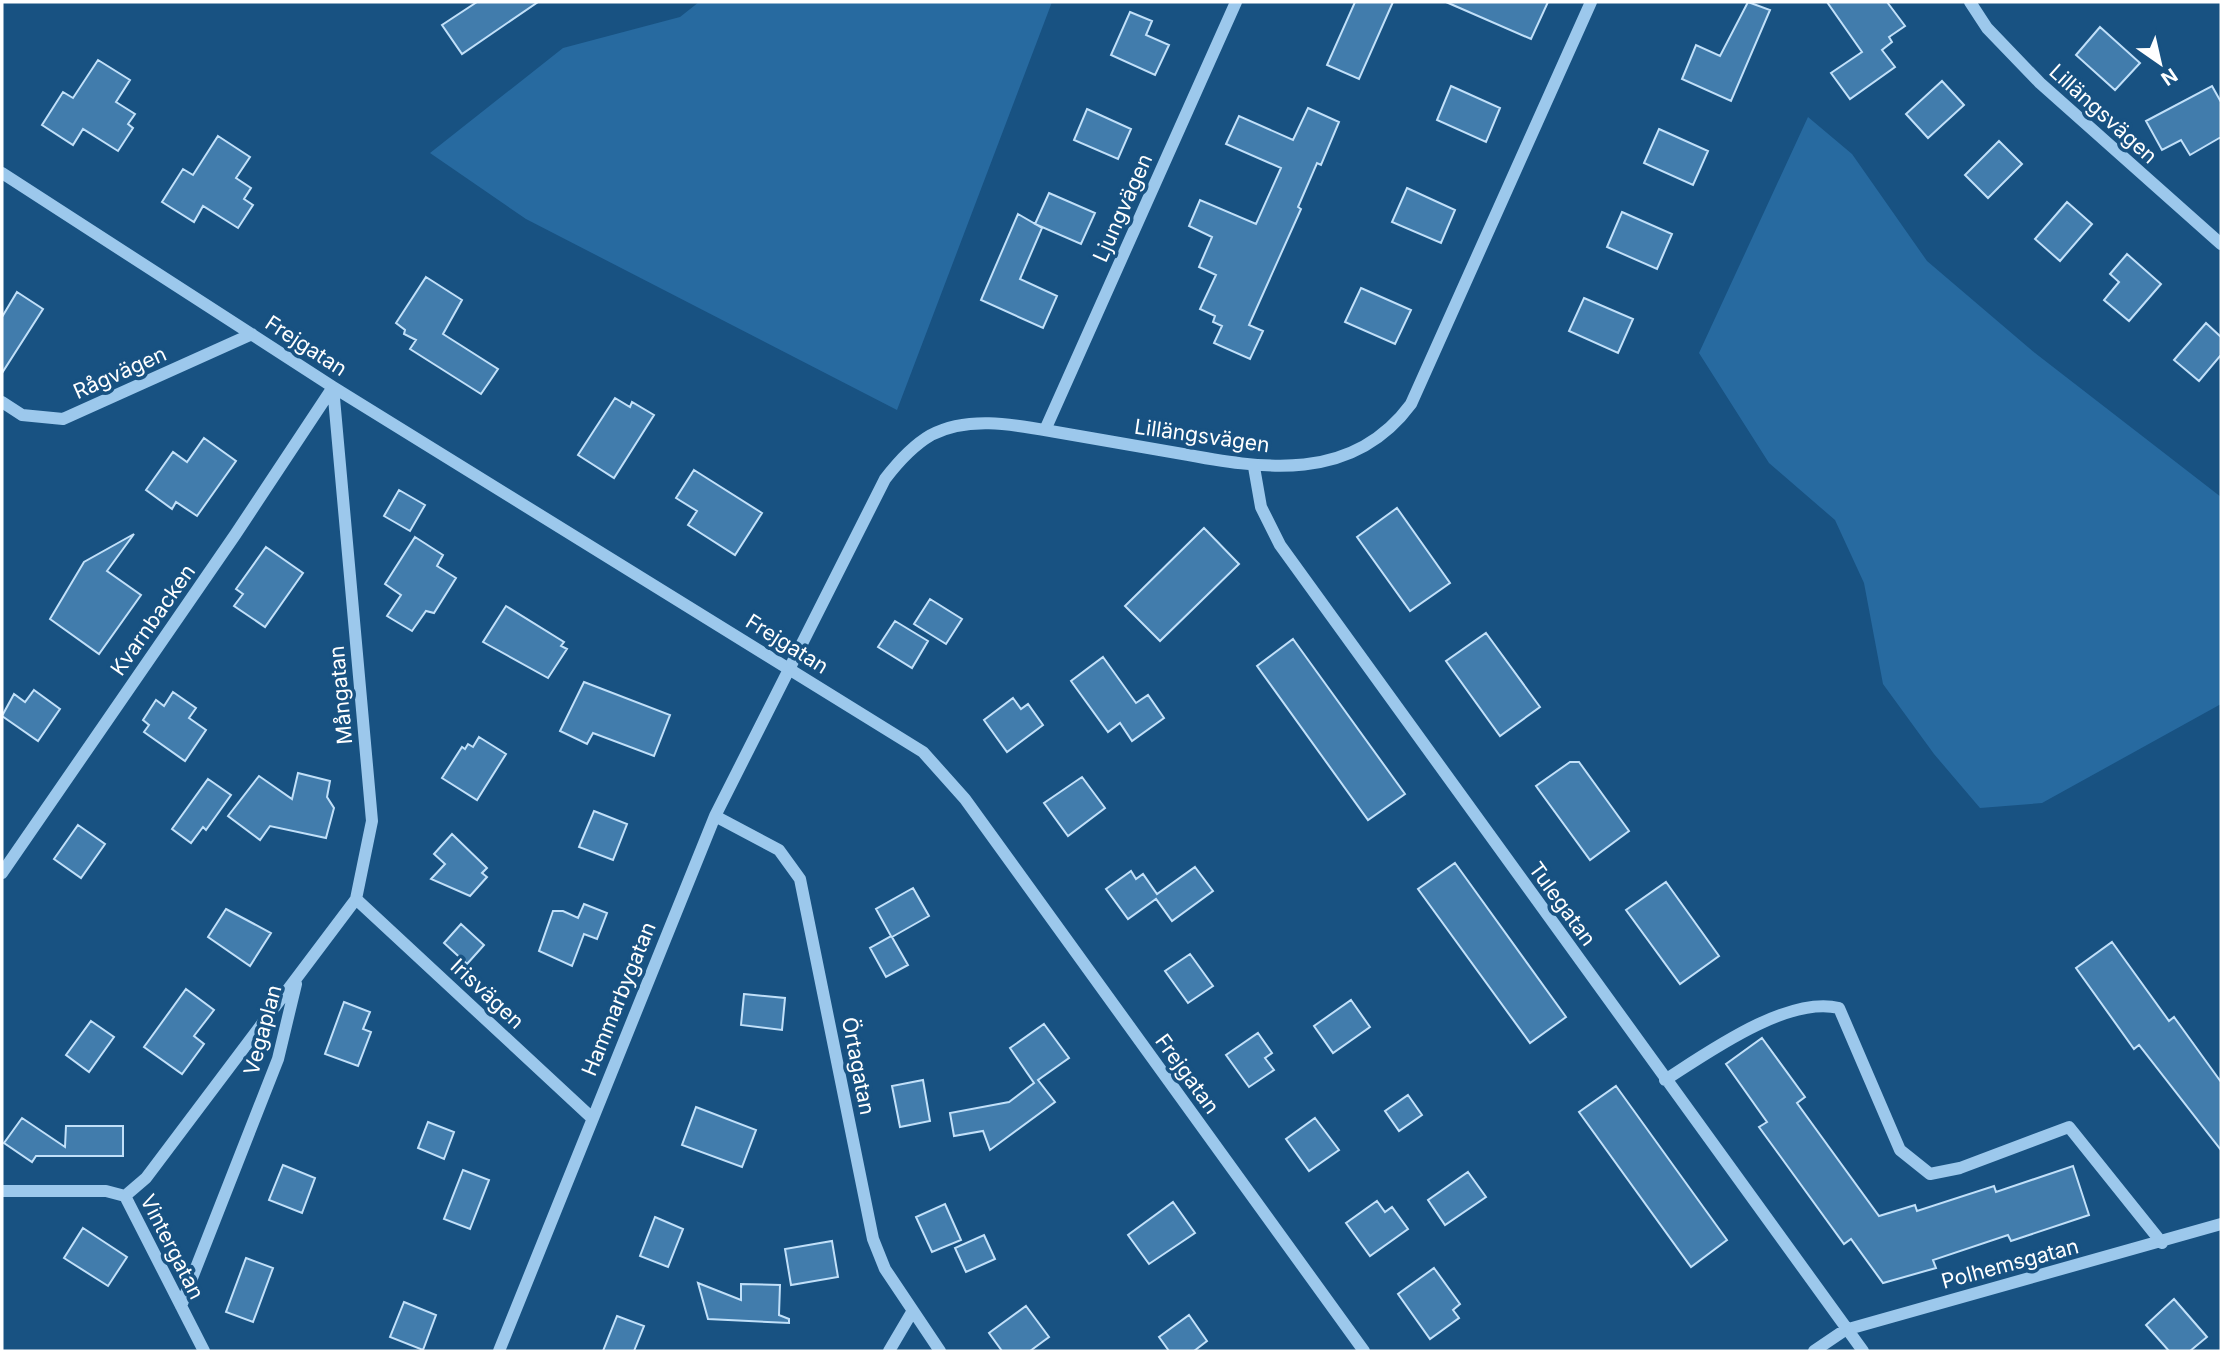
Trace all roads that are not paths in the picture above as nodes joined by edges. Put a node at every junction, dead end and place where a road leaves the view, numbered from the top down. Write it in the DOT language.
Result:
graph roads {
  1 [pos="1236,2"];
  2 [pos="1591,2"];
  3 [pos="1970,2"];
  4 [pos="2,173"];
  5 [pos="2221,244"];
  6 [pos="252,334"];
  7 [pos="333,387"];
  8 [pos="2,402"];
  9 [pos="1045,430"];
  10 [pos="1254,467"];
  11 [pos="792,669"];
  12 [pos="715,817"];
  13 [pos="2,873"];
  14 [pos="356,899"];
  15 [pos="297,980"];
  16 [pos="1665,1080"];
  17 [pos="592,1118"];
  18 [pos="2,1191"];
  19 [pos="125,1196"];
  20 [pos="2221,1224"];
  21 [pos="2162,1242"];
  22 [pos="181,1306"];
  23 [pos="912,1312"];
  24 [pos="1845,1330"];
  25 [pos="204,1351"];
  26 [pos="499,1351"];
  27 [pos="889,1351"];
  28 [pos="940,1351"];
  29 [pos="1364,1351"];
  30 [pos="1814,1351"];
  31 [pos="1863,1351"];
  1 -- 9 [label="street, Ljungvägen"];
  2 -- 10 [label="street, Lillängsvägen"];
  3 -- 5 [label="street, Lillängsvägen"];
  4 -- 6 [label="street, Frejgatan"];
  6 -- 7 [label="street, Frejgatan"];
  6 -- 8 [label="street, Rågvägen"];
  7 -- 11 [label="street, Frejgatan"];
  7 -- 13 [label="street, Kvarnbacken"];
  7 -- 14 [label="street, Mångatan"];
  9 -- 10 [label="street, Lillängsvägen"];
  9 -- 11 [label="street, Lillängsvägen"];
  10 -- 16 [label="street, Tulegatan"];
  11 -- 12 [label="street, Hammarbygatan"];
  11 -- 29 [label="street, Frejgatan"];
  12 -- 17 [label="street, Hammarbygatan"];
  12 -- 23 [label="street, Örtagatan"];
  14 -- 15 [label="street, Mångatan"];
  14 -- 17 [label="street, Irisvägen"];
  15 -- 19 [label="street, Vegaplan"];
  15 -- 22 [label="street, Vegaplan"];
  16 -- 21 [label="street"];
  16 -- 24 [label="street, Tulegatan"];
  17 -- 26 [label="street, Hammarbygatan"];
  18 -- 19 [label="street, Vintergatan"];
  19 -- 22 [label="street, Vintergatan"];
  20 -- 21 [label="street, Polhemsgatan"];
  21 -- 24 [label="street, Polhemsgatan"];
  22 -- 25 [label="street, Vintergatan"];
  23 -- 27 [label="street"];
  23 -- 28 [label="street, Örtagatan"];
  24 -- 30 [label="street, Polhemsgatan"];
  24 -- 31 [label="street, Tulegatan"];
}
